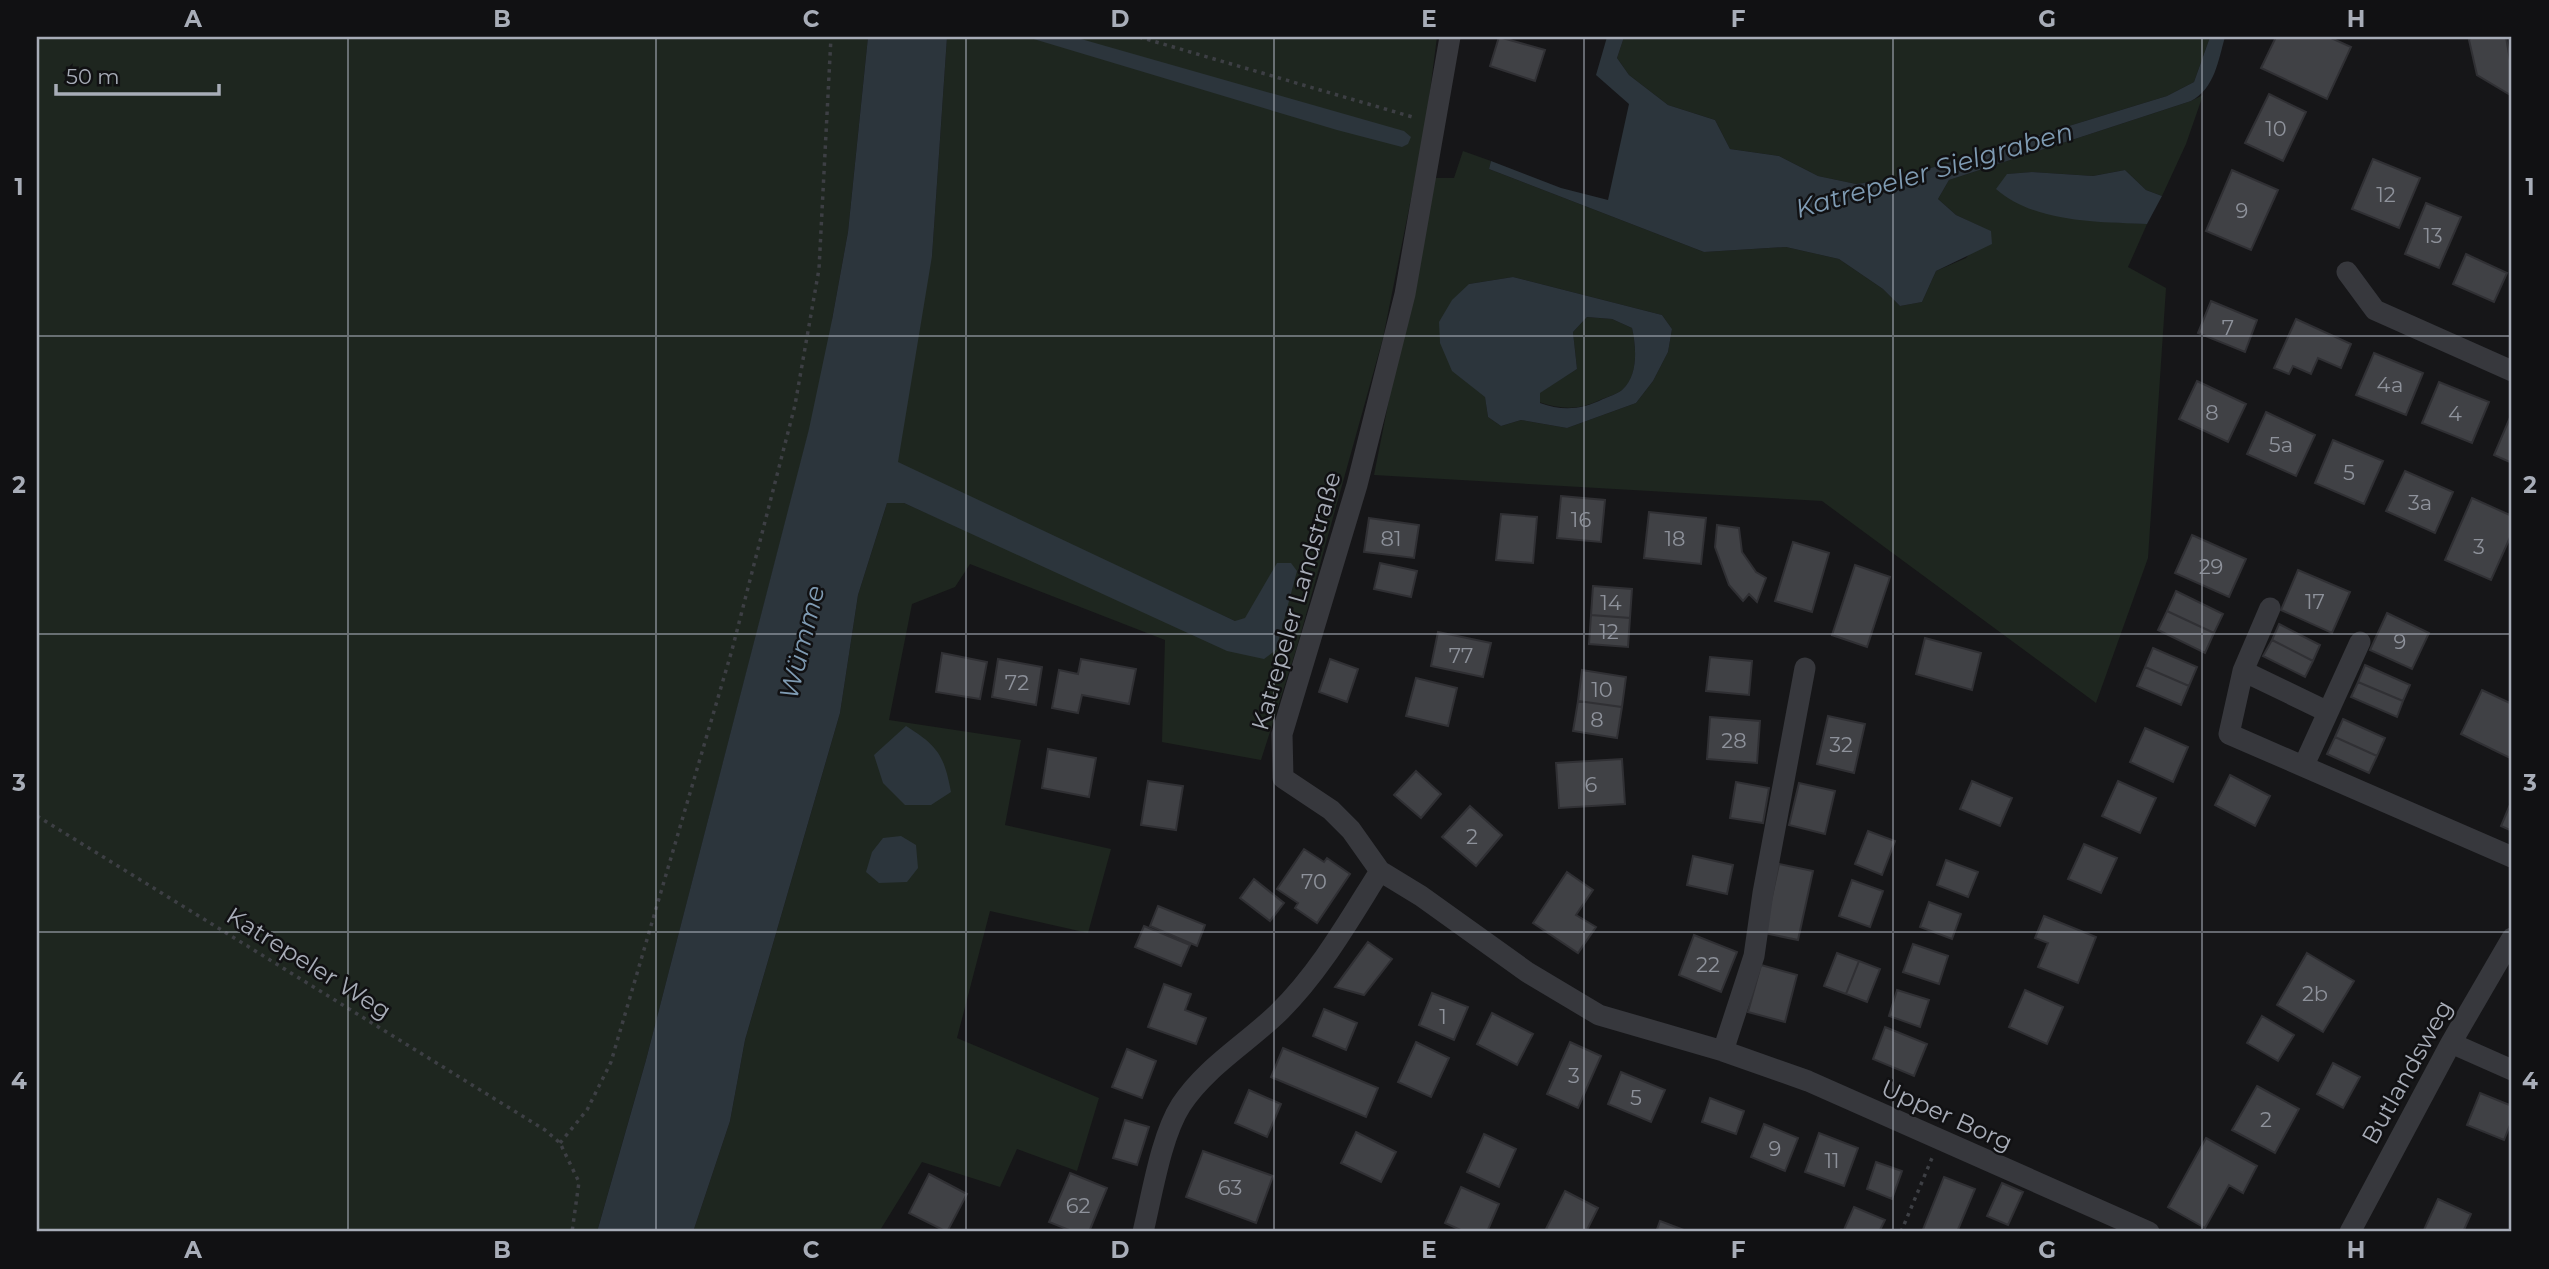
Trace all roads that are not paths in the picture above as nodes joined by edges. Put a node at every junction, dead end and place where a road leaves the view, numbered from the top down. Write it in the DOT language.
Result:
graph roads {
  1 [pos="1450,37"];
  2 [pos="2347,272"];
  3 [pos="2512,371"];
  4 [pos="2270,608"];
  5 [pos="2360,642"];
  6 [pos="1805,668"];
  7 [pos="2244,671"];
  8 [pos="2328,712"];
  9 [pos="2304,765"];
  10 [pos="2512,857"];
  11 [pos="1380,871"];
  12 [pos="2512,938"];
  13 [pos="2451,1043"];
  14 [pos="1723,1051"];
  15 [pos="2512,1070"];
  16 [pos="1143,1232"];
  17 [pos="2148,1232"];
  18 [pos="2350,1232"];
  1 -- 11 [label="street, Katrepeler Landstraße"];
  2 -- 3 [label="street"];
  4 -- 7 [label="street"];
  5 -- 8 [label="street"];
  6 -- 14 [label="street"];
  7 -- 8 [label="street"];
  7 -- 9 [label="street"];
  8 -- 9 [label="street"];
  9 -- 10 [label="street"];
  11 -- 14 [label="street, Upper Borg"];
  11 -- 16 [label="street"];
  12 -- 13 [label="street, Butlandsweg"];
  13 -- 15 [label="street"];
  13 -- 18 [label="street, Butlandsweg"];
  14 -- 17 [label="street, Upper Borg"];
}
